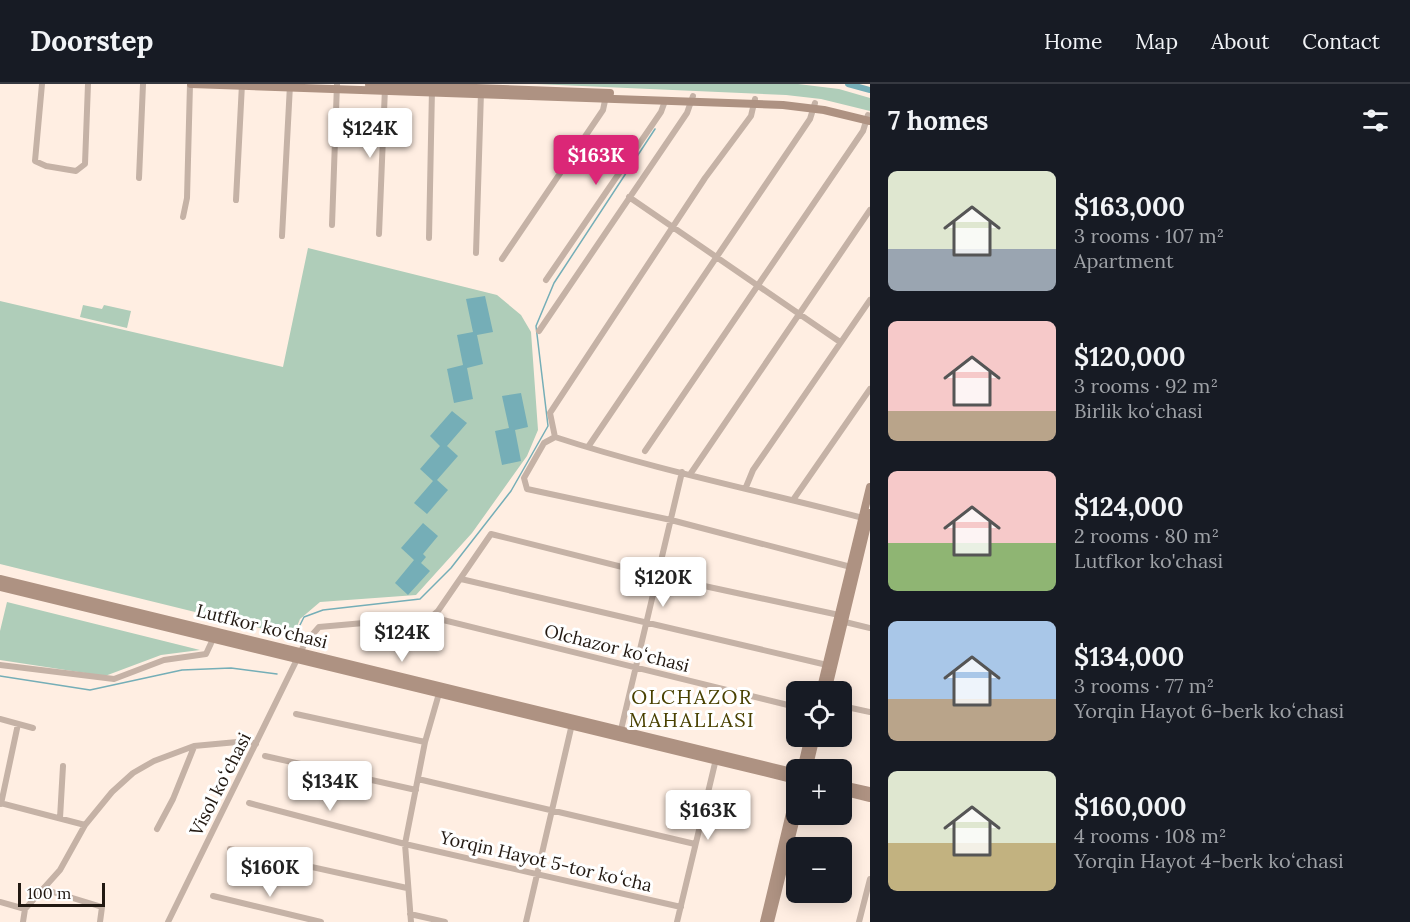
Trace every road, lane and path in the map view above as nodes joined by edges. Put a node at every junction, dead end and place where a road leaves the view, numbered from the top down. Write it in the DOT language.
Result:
graph roads {
  1 [pos="42,84"];
  2 [pos="88,84"];
  3 [pos="143,84"];
  4 [pos="191,84"];
  5 [pos="369,84"];
  6 [pos="242,85"];
  7 [pos="290,86"];
  8 [pos="337,87"];
  9 [pos="531,87"];
  10 [pos="385,88"];
  11 [pos="432,89"];
  12 [pos="481,91"];
  13 [pos="606,96"];
  14 [pos="693,99"];
  15 [pos="665,100"];
  16 [pos="755,101"];
  17 [pos="815,106"];
  18 [pos="869,118"];
  19 [pos="139,178"];
  20 [pos="629,197"];
  21 [pos="236,200"];
  22 [pos="870,210"];
  23 [pos="183,217"];
  24 [pos="332,225"];
  25 [pos="673,228"];
  26 [pos="379,234"];
  27 [pos="282,236"];
  28 [pos="429,238"];
  29 [pos="476,253"];
  30 [pos="716,257"];
  31 [pos="502,259"];
  32 [pos="546,280"];
  33 [pos="758,286"];
  34 [pos="870,300"];
  35 [pos="799,314"];
  36 [pos="539,331"];
  37 [pos="840,342"];
  38 [pos="870,389"];
  39 [pos="555,437"];
  40 [pos="588,447"];
  41 [pos="645,451"];
  42 [pos="682,472"];
  43 [pos="691,473"];
  44 [pos="870,487"];
  45 [pos="746,488"];
  46 [pos="793,500"];
  47 [pos="866,515"];
  48 [pos="671,520"];
  49 [pos="851,567"];
  50 [pos="658,576"];
  51 [pos="0,579"];
  52 [pos="461,579"];
  53 [pos="0,587"];
  54 [pos="431,617"];
  55 [pos="840,619"];
  56 [pos="647,622"];
  57 [pos="870,628"];
  58 [pos="213,639"];
  59 [pos="299,656"];
  60 [pos="0,665"];
  61 [pos="826,665"];
  62 [pos="636,668"];
  63 [pos="822,681"];
  64 [pos="828,681"];
  65 [pos="440,690"];
  66 [pos="786,705"];
  67 [pos="852,708"];
  68 [pos="870,712"];
  69 [pos="296,714"];
  70 [pos="0,720"];
  71 [pos="572,722"];
  72 [pos="18,724"];
  73 [pos="33,728"];
  74 [pos="620,734"];
  75 [pos="425,742"];
  76 [pos="256,744"];
  77 [pos="194,746"];
  78 [pos="265,756"];
  79 [pos="717,757"];
  80 [pos="63,766"];
  81 [pos="786,771"];
  82 [pos="786,777"];
  83 [pos="418,779"];
  84 [pos="852,786"];
  85 [pos="416,790"];
  86 [pos="870,791"];
  87 [pos="852,794"];
  88 [pos="870,798"];
  89 [pos="0,803"];
  90 [pos="249,803"];
  91 [pos="553,810"];
  92 [pos="60,818"];
  93 [pos="85,825"];
  94 [pos="787,825"];
  95 [pos="794,825"];
  96 [pos="157,829"];
  97 [pos="405,844"];
  98 [pos="695,844"];
  99 [pos="230,849"];
  100 [pos="538,874"];
  101 [pos="870,883"];
  102 [pos="406,888"];
  103 [pos="43,889"];
  104 [pos="213,896"];
  105 [pos="0,902"];
  106 [pos="681,907"];
  107 [pos="25,909"];
  108 [pos="410,914"];
  109 [pos="23,922"];
  110 [pos="100,922"];
  111 [pos="168,922"];
  112 [pos="321,922"];
  113 [pos="411,922"];
  114 [pos="445,922"];
  115 [pos="526,922"];
  116 [pos="678,922"];
  117 [pos="764,922"];
  118 [pos="770,922"];
  119 [pos="859,922"];
  1 -- 2 [label="street"];
  3 -- 19 [label="street"];
  4 -- 6 [label="main road"];
  4 -- 23 [label="street"];
  5 -- 10 [label="main road"];
  6 -- 7 [label="main road"];
  6 -- 21 [label="street"];
  7 -- 8 [label="main road"];
  7 -- 27 [label="street"];
  8 -- 10 [label="main road"];
  8 -- 24 [label="street"];
  9 -- 12 [label="main road"];
  9 -- 13 [label="main road"];
  10 -- 11 [label="main road"];
  10 -- 26 [label="street"];
  11 -- 12 [label="main road"];
  11 -- 28 [label="street"];
  12 -- 13 [label="main road"];
  12 -- 29 [label="street"];
  13 -- 14 [label="main road"];
  13 -- 15 [label="main road"];
  13 -- 31 [label="street"];
  14 -- 15 [label="main road"];
  14 -- 16 [label="main road"];
  14 -- 20 [label="street"];
  15 -- 32 [label="street"];
  16 -- 17 [label="main road"];
  16 -- 25 [label="street"];
  17 -- 18 [label="main road"];
  17 -- 30 [label="street"];
  18 -- 33 [label="street"];
  20 -- 25 [label="street"];
  20 -- 36 [label="street"];
  22 -- 35 [label="street"];
  25 -- 30 [label="street"];
  25 -- 39 [label="street"];
  30 -- 33 [label="street"];
  30 -- 40 [label="street"];
  33 -- 35 [label="street"];
  33 -- 41 [label="street"];
  34 -- 37 [label="street"];
  35 -- 37 [label="street"];
  35 -- 43 [label="street"];
  37 -- 45 [label="street"];
  38 -- 46 [label="street"];
  39 -- 40 [label="street"];
  39 -- 48 [label="street"];
  40 -- 42 [label="street"];
  42 -- 43 [label="street"];
  42 -- 48 [label="street"];
  43 -- 45 [label="street"];
  44 -- 47 [label="main road"];
  45 -- 46 [label="street"];
  46 -- 47 [label="street"];
  47 -- 49 [label="main road"];
  47 -- 55 [label="main road"];
  48 -- 49 [label="street"];
  48 -- 50 [label="street"];
  49 -- 55 [label="main road"];
  50 -- 52 [label="street"];
  50 -- 55 [label="street"];
  50 -- 56 [label="street"];
  51 -- 59 [label="main road, Lutfkor ko'chasi"];
  52 -- 54 [label="street"];
  52 -- 56 [label="street"];
  53 -- 58 [label="main road, Lutfkor ko'chasi"];
  54 -- 59 [label="street, Olchazor koʻchasi"];
  54 -- 62 [label="street, Olchazor koʻchasi"];
  55 -- 57 [label="street"];
  55 -- 61 [label="main road"];
  55 -- 64 [label="main road"];
  56 -- 61 [label="street"];
  56 -- 62 [label="street"];
  58 -- 59 [label="main road, Lutfkor ko'chasi"];
  58 -- 60 [label="street"];
  59 -- 65 [label="main road, Lutfkor ko'chasi"];
  59 -- 76 [label="street, Visol koʻchasi"];
  61 -- 63 [label="main road"];
  62 -- 66 [label="street, Olchazor koʻchasi"];
  62 -- 74 [label="street"];
  65 -- 71 [label="main road, Lutfkor ko'chasi"];
  65 -- 75 [label="street"];
  67 -- 68 [label="street"];
  69 -- 75 [label="street"];
  70 -- 72 [label="street"];
  71 -- 74 [label="main road, Lutfkor ko'chasi"];
  71 -- 91 [label="street"];
  72 -- 73 [label="street"];
  72 -- 89 [label="street"];
  74 -- 79 [label="main road, Lutfkor ko'chasi"];
  75 -- 83 [label="street"];
  76 -- 77 [label="street"];
  76 -- 111 [label="street, Visol koʻchasi"];
  77 -- 93 [label="street"];
  77 -- 96 [label="street"];
  78 -- 85 [label="street"];
  79 -- 81 [label="main road, Lutfkor ko'chasi"];
  79 -- 82 [label="main road, Lutfkor ko'chasi"];
  79 -- 98 [label="street"];
  80 -- 92 [label="street"];
  83 -- 85 [label="street"];
  83 -- 91 [label="street"];
  84 -- 86 [label="main road"];
  85 -- 97 [label="street"];
  87 -- 88 [label="main road"];
  89 -- 92 [label="street"];
  90 -- 97 [label="street, Yorqin Hayot 5-tor koʻcha"];
  91 -- 98 [label="street"];
  91 -- 100 [label="street"];
  92 -- 93 [label="street"];
  93 -- 103 [label="street"];
  94 -- 117 [label="main road"];
  95 -- 118 [label="main road"];
  97 -- 100 [label="street, Yorqin Hayot 5-tor koʻcha"];
  97 -- 102 [label="street"];
  98 -- 106 [label="street"];
  99 -- 102 [label="street"];
  100 -- 106 [label="street, Yorqin Hayot 5-tor koʻcha"];
  100 -- 115 [label="street"];
  101 -- 119 [label="street"];
  102 -- 108 [label="street"];
  103 -- 107 [label="street"];
  103 -- 110 [label="street"];
  104 -- 112 [label="street"];
  105 -- 107 [label="street"];
  106 -- 116 [label="street"];
  107 -- 109 [label="street"];
  108 -- 113 [label="street"];
  108 -- 114 [label="street"];
}
